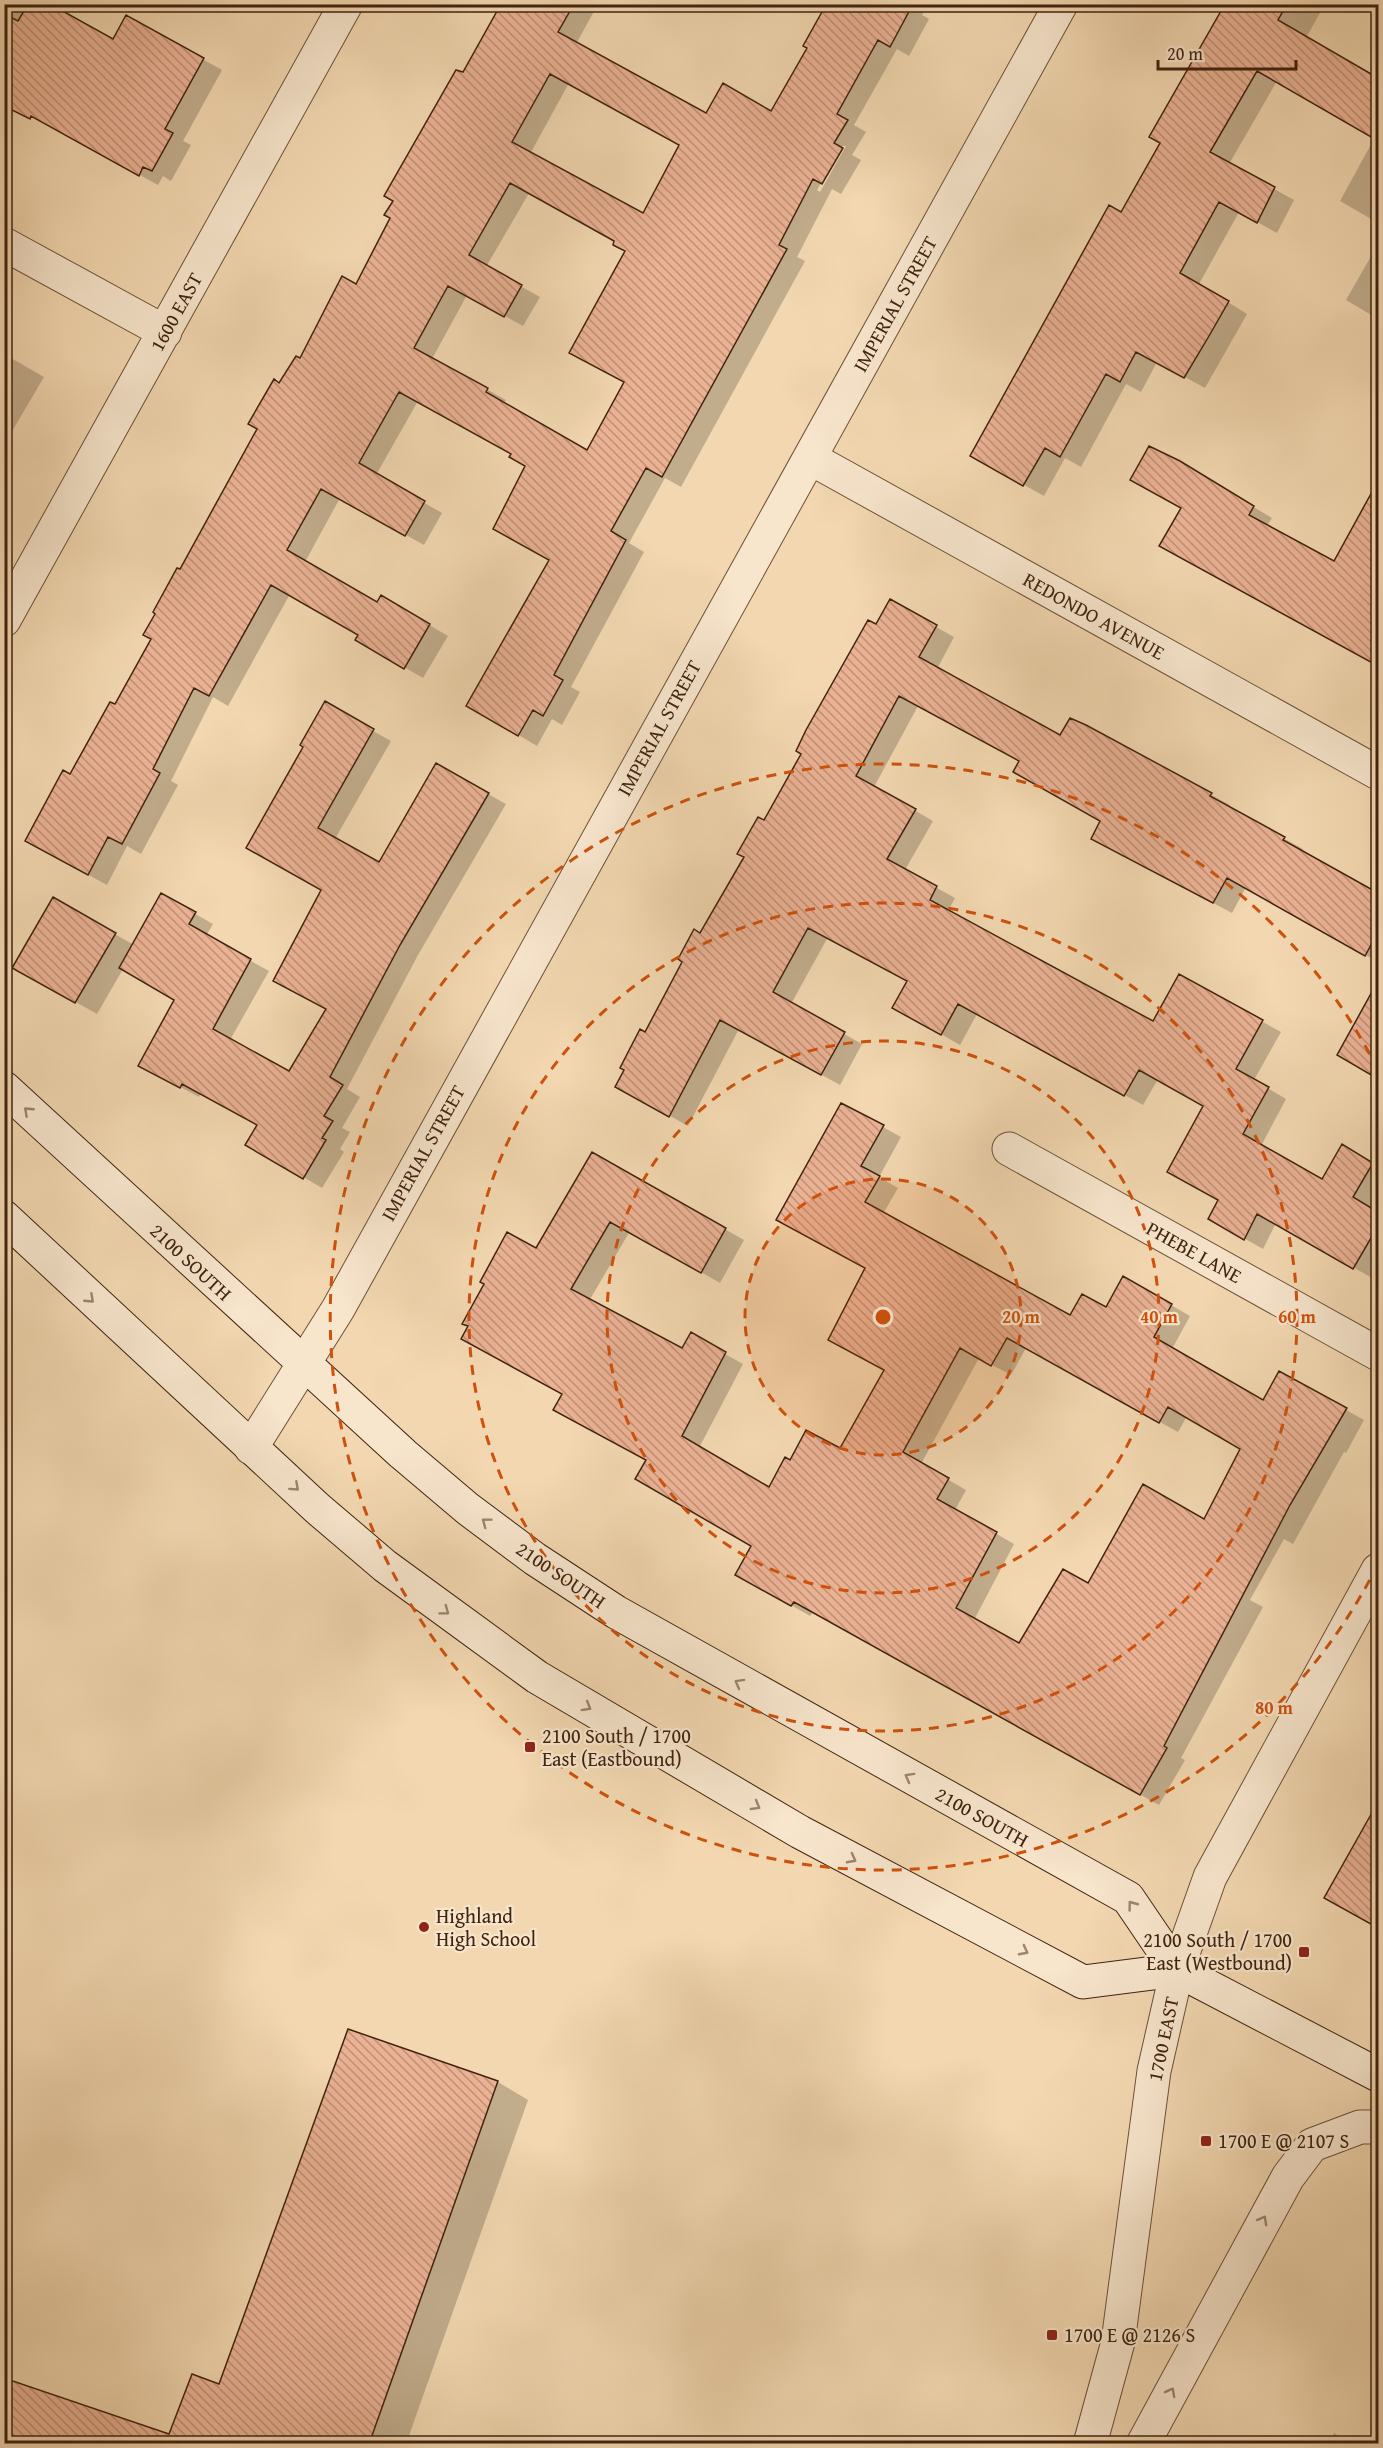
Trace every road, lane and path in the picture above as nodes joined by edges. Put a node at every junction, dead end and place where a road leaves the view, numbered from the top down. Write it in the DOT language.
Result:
graph roads {
  1 [pos="346,4"];
  2 [pos="1061,4"];
  3 [pos="4,244"];
  4 [pos="165,332"];
  5 [pos="810,458"];
  6 [pos="4,620"];
  7 [pos="1378,773"];
  8 [pos="4,1088"];
  9 [pos="1009,1149"];
  10 [pos="4,1217"];
  11 [pos="1378,1354"];
  12 [pos="304,1366"];
  13 [pos="251,1448"];
  14 [pos="1378,1570"];
  15 [pos="1177,1970"];
  16 [pos="1378,2074"];
  17 [pos="1378,2127"];
  18 [pos="1090,2444"];
  19 [pos="1143,2444"];
  1 -- 4 [label="street, 1600 EAST"];
  2 -- 5 [label="street, IMPERIAL STREET"];
  3 -- 4 [label="street"];
  4 -- 6 [label="street, 1600 EAST"];
  5 -- 7 [label="street, REDONDO AVENUE"];
  5 -- 12 [label="street, IMPERIAL STREET"];
  12 -- 8 [label="street, 2100 SOUTH, one-way"];
  9 -- 11 [label="street, PHEBE LANE"];
  10 -- 13 [label="street, one-way"];
  12 -- 13 [label="street, IMPERIAL STREET"];
  15 -- 12 [label="street, 2100 SOUTH, one-way"];
  13 -- 15 [label="street, one-way"];
  14 -- 15 [label="street, 1700 EAST"];
  15 -- 16 [label="street, 2100 SOUTH"];
  15 -- 18 [label="street, 1700 EAST"];
  19 -- 17 [label="street, one-way"];
}
